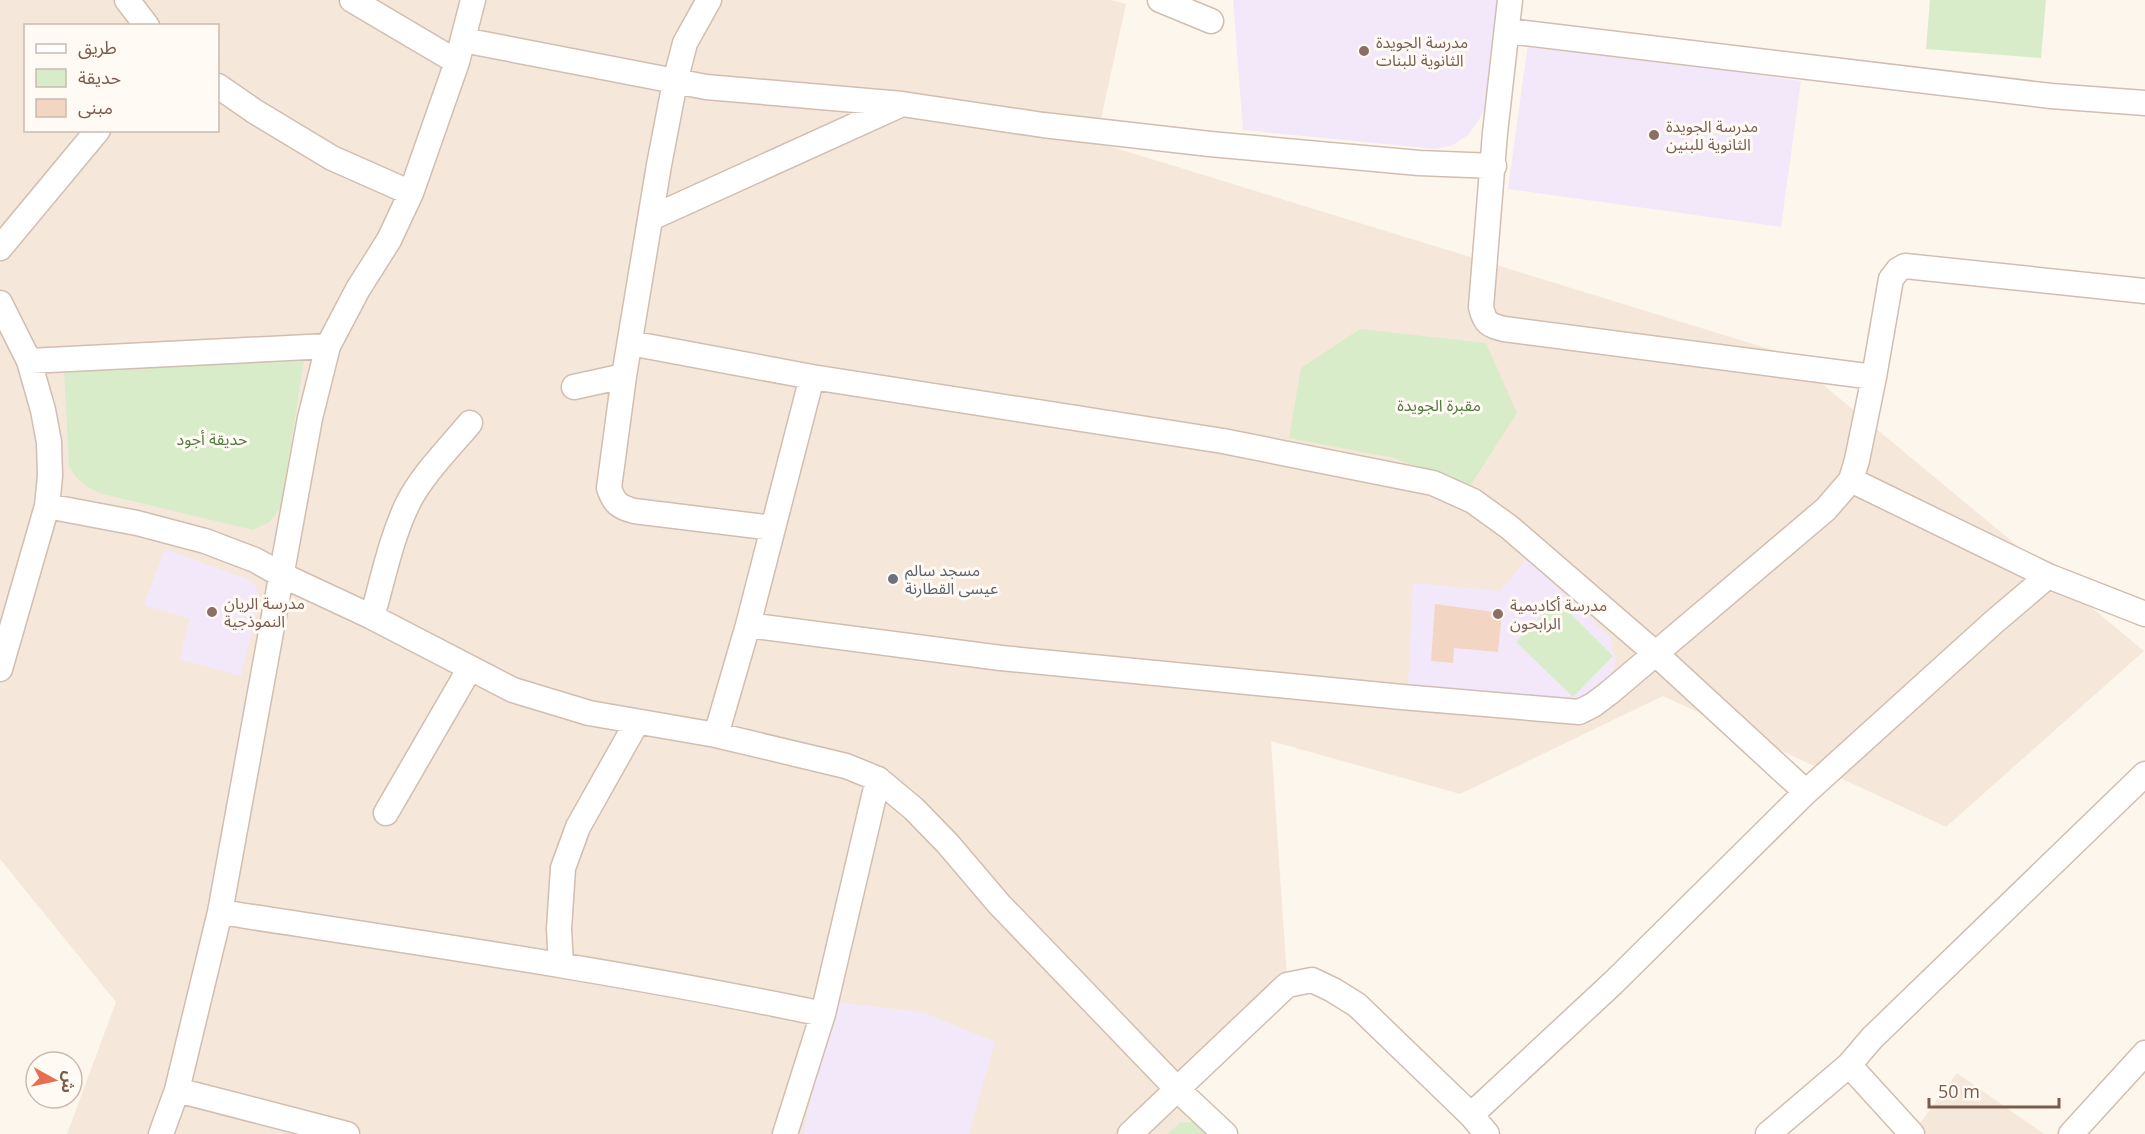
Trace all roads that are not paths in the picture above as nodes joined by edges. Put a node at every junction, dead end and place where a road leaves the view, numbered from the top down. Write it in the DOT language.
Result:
graph roads {
  1 [pos="127,0"];
  2 [pos="352,0"];
  3 [pos="472,0"];
  4 [pos="709,0"];
  5 [pos="1160,0"];
  6 [pos="1510,0"];
  7 [pos="1210,21"];
  8 [pos="145,24"];
  9 [pos="1508,31"];
  10 [pos="460,51"];
  11 [pos="675,82"];
  12 [pos="219,87"];
  13 [pos="2145,103"];
  14 [pos="902,104"];
  15 [pos="96,132"];
  16 [pos="1494,166"];
  17 [pos="411,193"];
  18 [pos="651,218"];
  19 [pos="0,248"];
  20 [pos="2145,291"];
  21 [pos="0,303"];
  22 [pos="630,343"];
  23 [pos="328,346"];
  24 [pos="28,361"];
  25 [pos="624,376"];
  26 [pos="812,377"];
  27 [pos="1874,377"];
  28 [pos="574,387"];
  29 [pos="470,423"];
  30 [pos="1851,480"];
  31 [pos="47,506"];
  32 [pos="772,528"];
  33 [pos="282,575"];
  34 [pos="2048,576"];
  35 [pos="2145,614"];
  36 [pos="372,617"];
  37 [pos="748,625"];
  38 [pos="1655,653"];
  39 [pos="470,668"];
  40 [pos="0,669"];
  41 [pos="637,722"];
  42 [pos="716,735"];
  43 [pos="2145,774"];
  44 [pos="878,779"];
  45 [pos="1806,792"];
  46 [pos="386,813"];
  47 [pos="220,912"];
  48 [pos="561,965"];
  49 [pos="823,1014"];
  50 [pos="2145,1053"];
  51 [pos="1849,1065"];
  52 [pos="1178,1089"];
  53 [pos="177,1090"];
  54 [pos="1471,1115"];
  55 [pos="161,1134"];
  56 [pos="347,1134"];
  57 [pos="785,1134"];
  58 [pos="1130,1134"];
  59 [pos="1225,1134"];
  60 [pos="1487,1134"];
  61 [pos="1768,1134"];
  62 [pos="1912,1134"];
  63 [pos="2071,1134"];
  1 -- 8 [label="street"];
  2 -- 10 [label="street"];
  3 -- 10 [label="street"];
  4 -- 11 [label="street"];
  5 -- 7 [label="street"];
  6 -- 9 [label="street"];
  9 -- 13 [label="street"];
  9 -- 16 [label="street"];
  10 -- 11 [label="street"];
  10 -- 17 [label="street"];
  11 -- 14 [label="street"];
  11 -- 18 [label="street"];
  12 -- 17 [label="street"];
  14 -- 16 [label="street"];
  14 -- 18 [label="street"];
  15 -- 19 [label="street"];
  16 -- 27 [label="street"];
  17 -- 23 [label="street"];
  18 -- 22 [label="street"];
  20 -- 27 [label="street"];
  21 -- 24 [label="street"];
  22 -- 25 [label="street"];
  22 -- 26 [label="street"];
  23 -- 24 [label="street"];
  23 -- 33 [label="street"];
  24 -- 31 [label="street"];
  25 -- 28 [label="street"];
  25 -- 32 [label="street"];
  26 -- 32 [label="street"];
  26 -- 38 [label="street"];
  27 -- 30 [label="street"];
  29 -- 36 [label="street"];
  30 -- 34 [label="street"];
  30 -- 38 [label="street"];
  31 -- 33 [label="street"];
  31 -- 40 [label="street"];
  32 -- 37 [label="street"];
  33 -- 36 [label="street"];
  33 -- 47 [label="street"];
  34 -- 35 [label="street"];
  34 -- 45 [label="street"];
  36 -- 39 [label="street"];
  37 -- 38 [label="street"];
  37 -- 42 [label="street"];
  38 -- 45 [label="street"];
  39 -- 41 [label="street"];
  39 -- 46 [label="street"];
  41 -- 42 [label="street"];
  41 -- 48 [label="street"];
  42 -- 44 [label="street"];
  43 -- 51 [label="street"];
  44 -- 49 [label="street"];
  44 -- 52 [label="street"];
  45 -- 54 [label="street"];
  47 -- 48 [label="street"];
  47 -- 53 [label="street"];
  48 -- 49 [label="street"];
  49 -- 57 [label="street"];
  50 -- 63 [label="street"];
  51 -- 61 [label="street"];
  51 -- 62 [label="street"];
  52 -- 54 [label="street"];
  52 -- 58 [label="street"];
  52 -- 59 [label="street"];
  53 -- 55 [label="street"];
  53 -- 56 [label="street"];
  54 -- 60 [label="street"];
}
